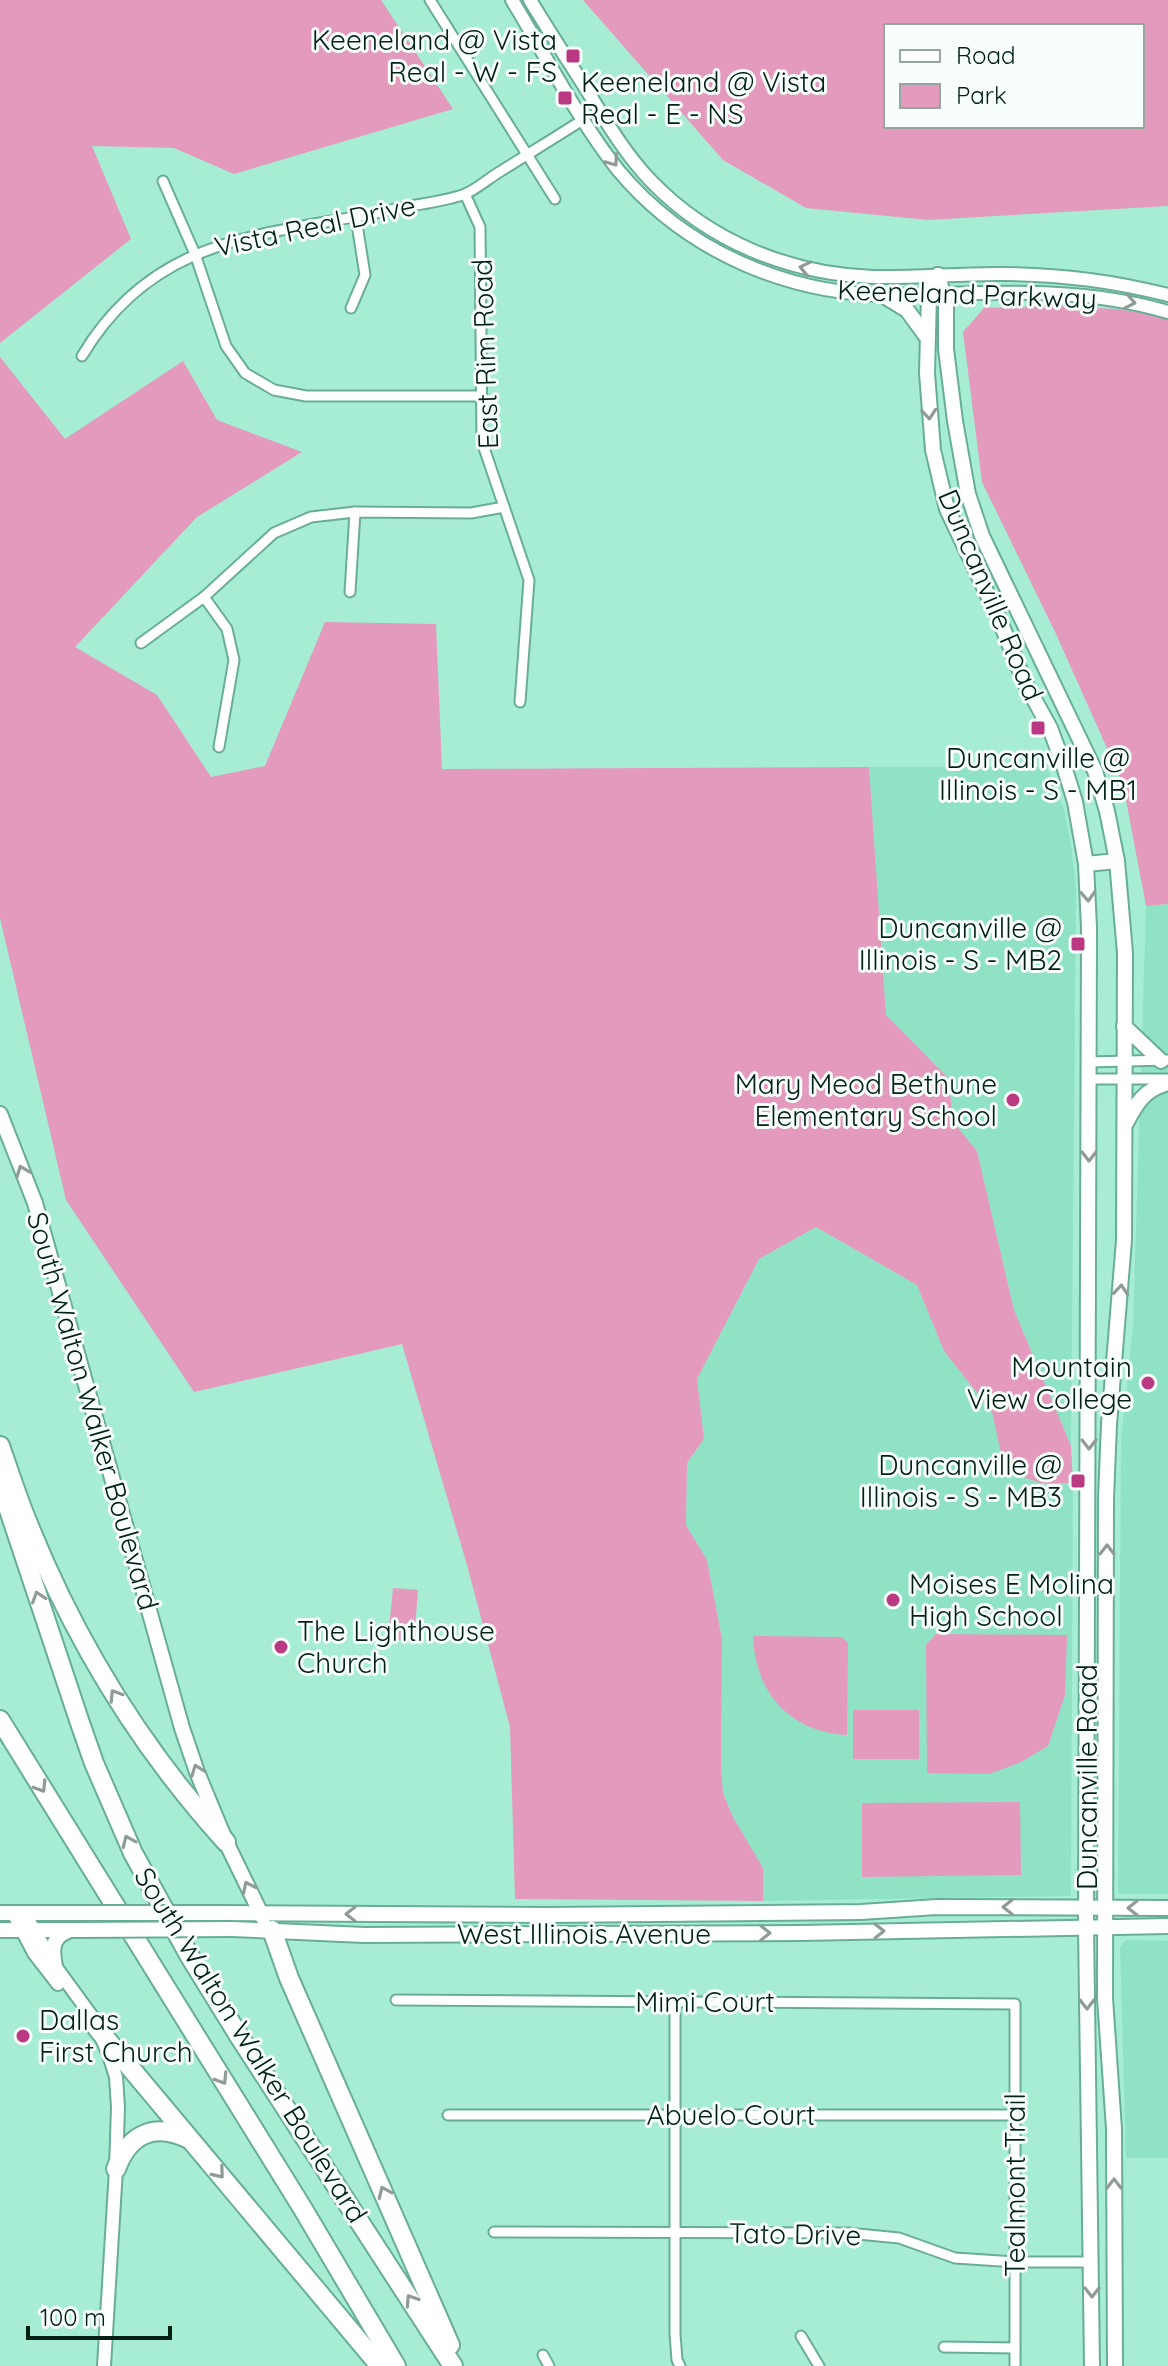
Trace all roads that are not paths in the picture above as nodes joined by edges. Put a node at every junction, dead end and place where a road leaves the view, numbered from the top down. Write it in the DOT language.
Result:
graph roads {
  1 [pos="430,0"];
  2 [pos="512,0"];
  3 [pos="530,0"];
  4 [pos="599,110"];
  5 [pos="584,119"];
  6 [pos="527,154"];
  7 [pos="163,181"];
  8 [pos="465,194"];
  9 [pos="555,199"];
  10 [pos="356,218"];
  11 [pos="195,254"];
  12 [pos="1003,274"];
  13 [pos="938,275"];
  14 [pos="1004,292"];
  15 [pos="944,294"];
  16 [pos="929,295"];
  17 [pos="1168,295"];
  18 [pos="884,296"];
  19 [pos="351,308"];
  20 [pos="1168,312"];
  21 [pos="926,336"];
  22 [pos="82,356"];
  23 [pos="482,396"];
  24 [pos="965,481"];
  25 [pos="942,488"];
  26 [pos="504,507"];
  27 [pos="355,512"];
  28 [pos="350,592"];
  29 [pos="204,597"];
  30 [pos="141,643"];
  31 [pos="1046,670"];
  32 [pos="1024,681"];
  33 [pos="520,702"];
  34 [pos="219,747"];
  35 [pos="1117,861"];
  36 [pos="1086,864"];
  37 [pos="1124,1026"];
  38 [pos="1164,1060"];
  39 [pos="1124,1061"];
  40 [pos="1088,1062"];
  41 [pos="1089,1079"];
  42 [pos="1124,1079"];
  43 [pos="1168,1081"];
  44 [pos="0,1114"];
  45 [pos="1123,1129"];
  46 [pos="0,1446"];
  47 [pos="0,1483"];
  48 [pos="0,1720"];
  49 [pos="226,1842"];
  50 [pos="1086,1908"];
  51 [pos="1105,1908"];
  52 [pos="1168,1908"];
  53 [pos="13,1913"];
  54 [pos="801,1913"];
  55 [pos="261,1914"];
  56 [pos="406,1915"];
  57 [pos="513,1915"];
  58 [pos="1086,1926"];
  59 [pos="1105,1926"];
  60 [pos="1168,1926"];
  61 [pos="0,1930"];
  62 [pos="27,1930"];
  63 [pos="76,1930"];
  64 [pos="272,1930"];
  65 [pos="801,1933"];
  66 [pos="513,1934"];
  67 [pos="404,1935"];
  68 [pos="55,1966"];
  69 [pos="396,2000"];
  70 [pos="675,2002"];
  71 [pos="1015,2004"];
  72 [pos="97,2028"];
  73 [pos="448,2115"];
  74 [pos="675,2115"];
  75 [pos="1015,2115"];
  76 [pos="195,2144"];
  77 [pos="116,2169"];
  78 [pos="494,2232"];
  79 [pos="675,2233"];
  80 [pos="1015,2262"];
  81 [pos="1092,2262"];
  82 [pos="1115,2262"];
  83 [pos="801,2336"];
  84 [pos="944,2347"];
  85 [pos="1015,2348"];
  86 [pos="543,2355"];
  87 [pos="104,2366"];
  88 [pos="380,2366"];
  89 [pos="396,2366"];
  90 [pos="453,2366"];
  91 [pos="459,2366"];
  92 [pos="549,2366"];
  93 [pos="680,2366"];
  94 [pos="819,2366"];
  95 [pos="1015,2366"];
  96 [pos="1092,2366"];
  97 [pos="1115,2366"];
  1 -- 6 [label="street"];
  2 -- 5 [label="street, Keeneland Parkway"];
  3 -- 4 [label="street, Keeneland Parkway"];
  4 -- 5 [label="street"];
  13 -- 4 [label="street, Keeneland Parkway, one-way"];
  5 -- 6 [label="street, Vista Real Drive"];
  5 -- 18 [label="street, Keeneland Parkway, one-way"];
  6 -- 8 [label="street, Vista Real Drive"];
  6 -- 9 [label="street"];
  7 -- 11 [label="street"];
  8 -- 10 [label="street, Vista Real Drive"];
  8 -- 23 [label="street, East Rim Road"];
  10 -- 11 [label="street, Vista Real Drive"];
  10 -- 19 [label="street"];
  11 -- 22 [label="street, Vista Real Drive"];
  11 -- 23 [label="street"];
  12 -- 13 [label="street, Keeneland Parkway"];
  12 -- 14 [label="street"];
  12 -- 17 [label="street, Keeneland Parkway"];
  13 -- 15 [label="main road, Duncanville Road"];
  13 -- 16 [label="main road, Duncanville Road"];
  14 -- 15 [label="street, Keeneland Parkway"];
  14 -- 20 [label="street, Keeneland Parkway, one-way"];
  15 -- 16 [label="street, Keeneland Parkway"];
  15 -- 24 [label="main road, Duncanville Road"];
  16 -- 18 [label="street, Keeneland Parkway"];
  16 -- 21 [label="main road, Duncanville Road"];
  18 -- 21 [label="main road"];
  21 -- 25 [label="main road, Duncanville Road, one-way"];
  23 -- 26 [label="street, East Rim Road"];
  24 -- 25 [label="main road"];
  24 -- 31 [label="main road, Duncanville Road"];
  25 -- 32 [label="main road, Duncanville Road"];
  26 -- 27 [label="street"];
  26 -- 33 [label="street, East Rim Road"];
  27 -- 28 [label="street"];
  27 -- 29 [label="street"];
  29 -- 30 [label="street"];
  29 -- 34 [label="street"];
  31 -- 32 [label="main road"];
  31 -- 35 [label="main road, Duncanville Road"];
  32 -- 36 [label="main road, Duncanville Road"];
  35 -- 36 [label="main road"];
  35 -- 37 [label="main road, Duncanville Road"];
  36 -- 40 [label="main road, Duncanville Road, one-way"];
  37 -- 38 [label="main road"];
  37 -- 39 [label="main road, Duncanville Road"];
  38 -- 39 [label="street"];
  39 -- 40 [label="street"];
  39 -- 42 [label="main road, Duncanville Road"];
  40 -- 41 [label="main road, Duncanville Road"];
  41 -- 42 [label="street"];
  41 -- 50 [label="main road, Duncanville Road, one-way"];
  42 -- 43 [label="street"];
  42 -- 45 [label="main road, Duncanville Road"];
  43 -- 45 [label="main road"];
  49 -- 44 [label="main road, South Walton Walker Boulevard, one-way"];
  51 -- 45 [label="main road, Duncanville Road, one-way"];
  49 -- 46 [label="highway, one-way"];
  90 -- 47 [label="highway, South Walton Walker Boulevard, one-way"];
  48 -- 89 [label="highway, South Walton Walker Boulevard, one-way"];
  55 -- 49 [label="main road, South Walton Walker Boulevard, one-way"];
  50 -- 51 [label="main road, West Illinois Avenue"];
  50 -- 54 [label="main road, West Illinois Avenue, one-way"];
  50 -- 58 [label="main road, Duncanville Road"];
  52 -- 51 [label="main road, West Illinois Avenue, one-way"];
  51 -- 59 [label="main road, Duncanville Road"];
  53 -- 55 [label="main road, West Illinois Avenue, bridge"];
  53 -- 62 [label="street"];
  54 -- 57 [label="main road, West Illinois Avenue"];
  54 -- 65 [label="main road"];
  56 -- 55 [label="main road, West Illinois Avenue, one-way"];
  55 -- 64 [label="main road, South Walton Walker Boulevard"];
  56 -- 57 [label="main road, West Illinois Avenue"];
  56 -- 67 [label="main road"];
  57 -- 66 [label="main road"];
  58 -- 59 [label="main road, West Illinois Avenue"];
  65 -- 58 [label="main road, West Illinois Avenue, one-way"];
  58 -- 81 [label="main road, Duncanville Road, one-way"];
  59 -- 60 [label="main road, West Illinois Avenue"];
  82 -- 59 [label="main road, Duncanville Road, one-way"];
  61 -- 62 [label="main road, West Illinois Avenue"];
  62 -- 63 [label="main road, West Illinois Avenue"];
  62 -- 68 [label="street"];
  62 -- 72 [label="street"];
  63 -- 64 [label="main road, West Illinois Avenue, bridge"];
  63 -- 68 [label="main road"];
  64 -- 67 [label="main road, West Illinois Avenue"];
  91 -- 64 [label="highway, one-way"];
  66 -- 65 [label="main road, West Illinois Avenue, one-way"];
  66 -- 67 [label="main road, West Illinois Avenue"];
  68 -- 72 [label="street"];
  69 -- 70 [label="street, Mimi Court"];
  70 -- 71 [label="street, Mimi Court"];
  70 -- 74 [label="street"];
  71 -- 75 [label="street, Tealmont Trail"];
  72 -- 76 [label="highway"];
  72 -- 77 [label="street"];
  73 -- 74 [label="street, Abuelo Court"];
  74 -- 75 [label="street, Abuelo Court"];
  74 -- 79 [label="street"];
  75 -- 80 [label="street, Tealmont Trail"];
  76 -- 77 [label="highway"];
  76 -- 88 [label="highway, one-way"];
  77 -- 87 [label="street"];
  78 -- 79 [label="street, Tato Drive"];
  79 -- 80 [label="street, Tato Drive"];
  79 -- 93 [label="street"];
  80 -- 81 [label="street, Tato Drive"];
  80 -- 85 [label="street, Tealmont Trail"];
  81 -- 82 [label="main road"];
  81 -- 96 [label="main road, Duncanville Road, one-way"];
  82 -- 97 [label="main road, Duncanville Road"];
  83 -- 94 [label="street"];
  84 -- 85 [label="street"];
  85 -- 95 [label="street, Tealmont Trail"];
  86 -- 92 [label="street"];
}
